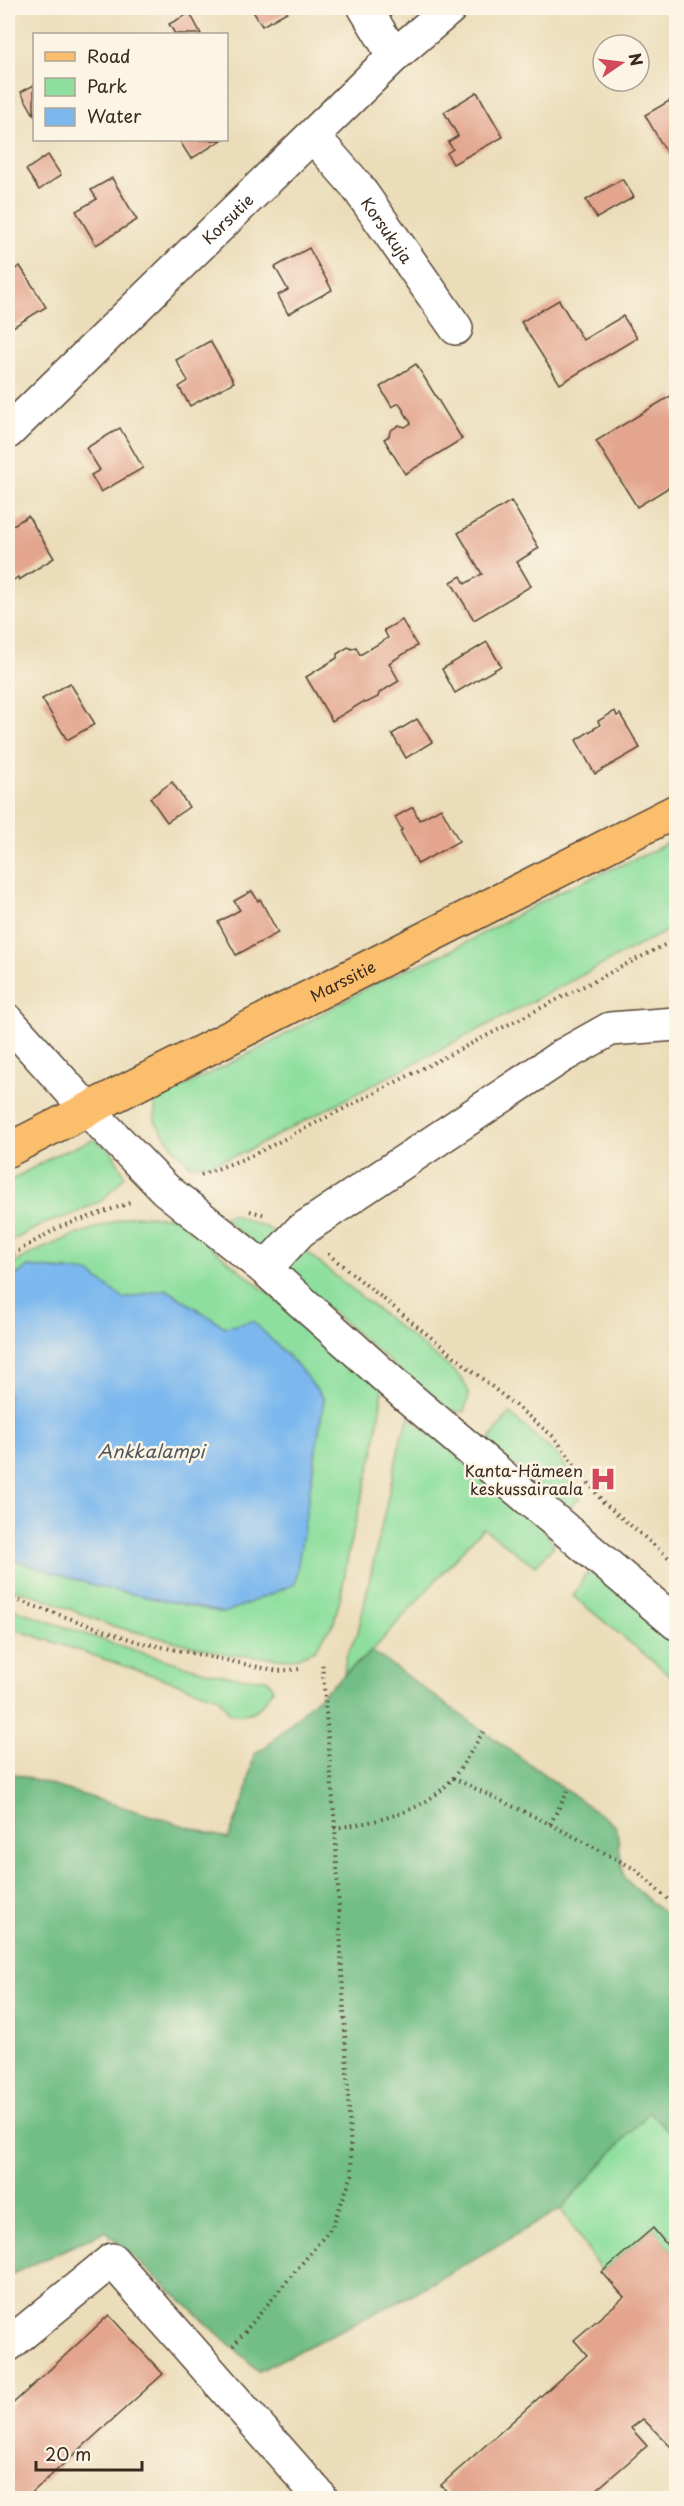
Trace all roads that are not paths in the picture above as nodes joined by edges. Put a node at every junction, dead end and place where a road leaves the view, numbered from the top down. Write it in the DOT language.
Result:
graph roads {
  1 [pos="365,8"];
  2 [pos="450,8"];
  3 [pos="394,56"];
  4 [pos="313,136"];
  5 [pos="456,328"];
  6 [pos="8,432"];
  7 [pos="676,812"];
  8 [pos="8,1021"];
  9 [pos="676,1024"];
  10 [pos="88,1110"];
  11 [pos="8,1149"];
  12 [pos="265,1269"];
  13 [pos="676,1623"];
  14 [pos="8,2345"];
  15 [pos="321,2499"];
  1 -- 3 [label="street"];
  2 -- 3 [label="street, Korsutie"];
  3 -- 4 [label="street, Korsutie"];
  4 -- 5 [label="street, Korsukuja"];
  4 -- 6 [label="street, Korsutie"];
  7 -- 10 [label="main road, Marssitie"];
  8 -- 10 [label="street"];
  9 -- 12 [label="street"];
  10 -- 11 [label="main road, Marssitie"];
  10 -- 12 [label="street"];
  12 -- 13 [label="street"];
  14 -- 15 [label="street"];
}
